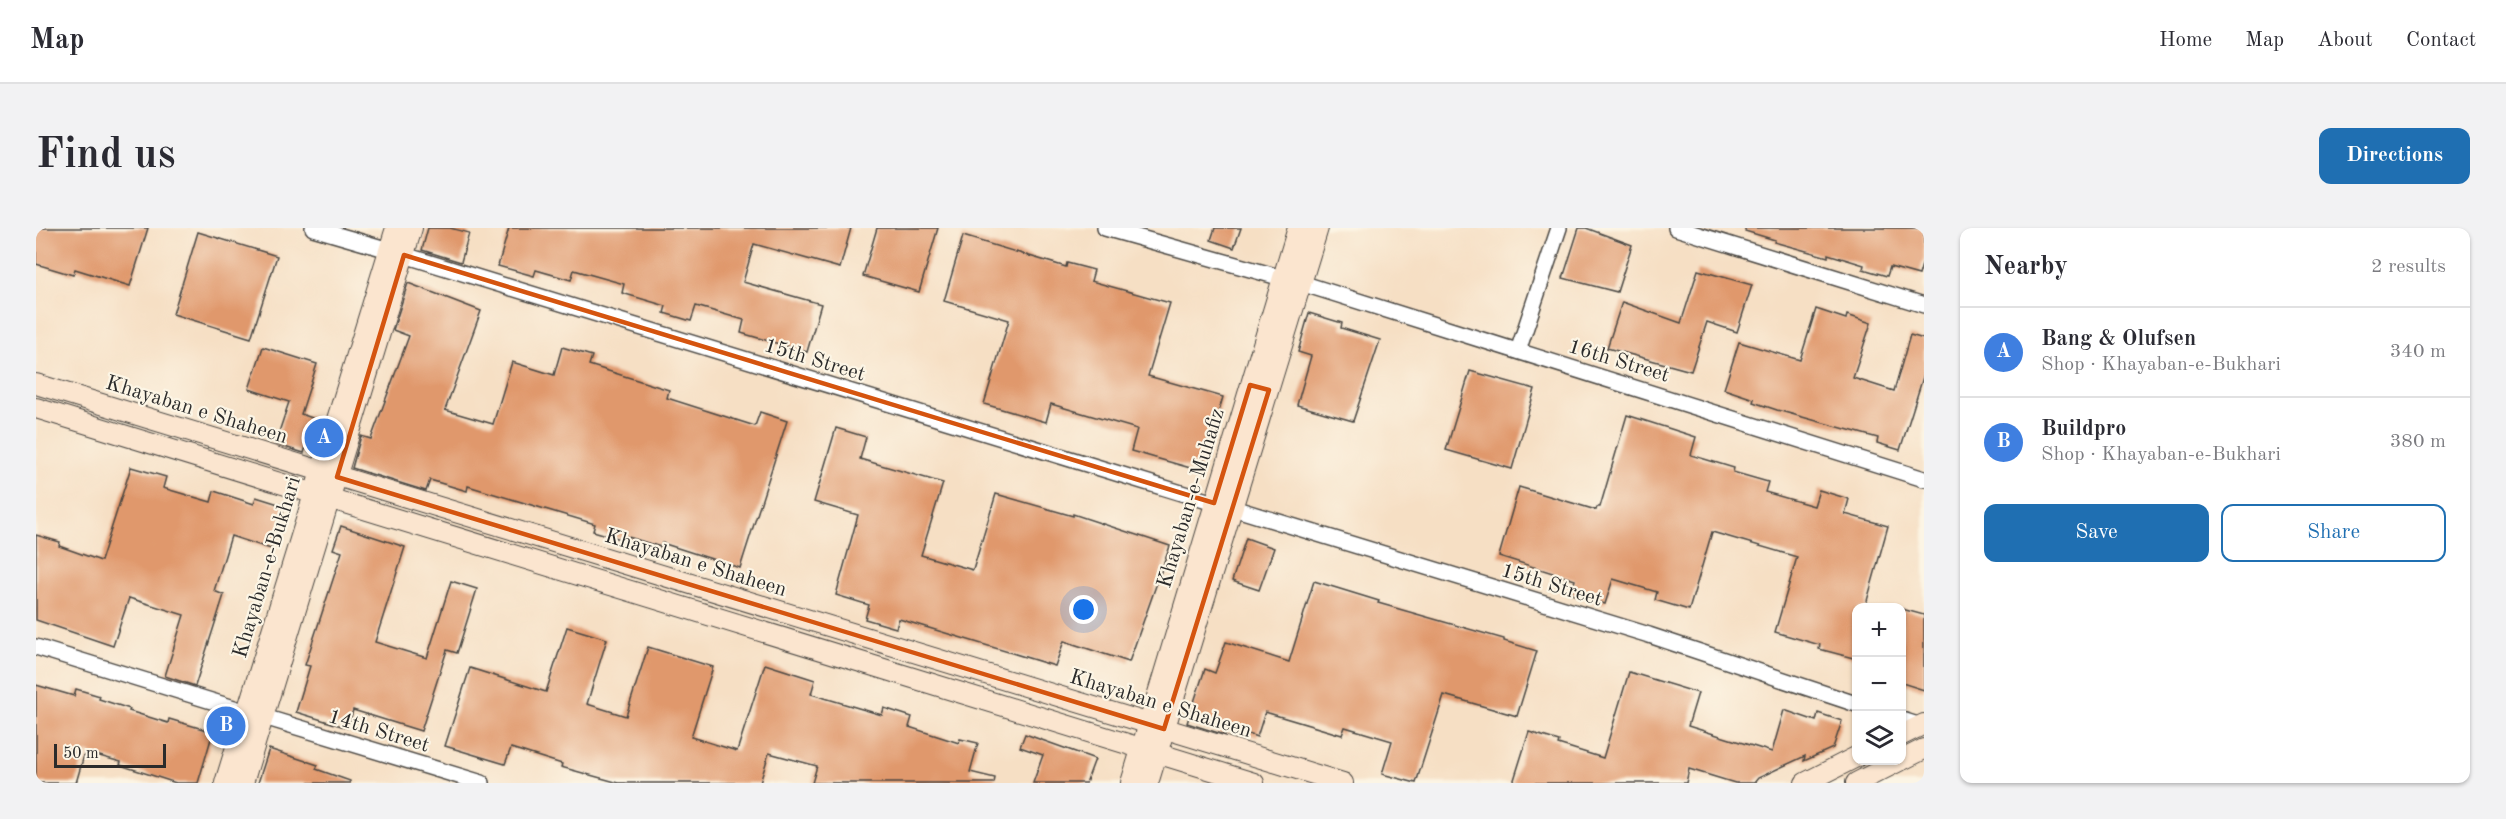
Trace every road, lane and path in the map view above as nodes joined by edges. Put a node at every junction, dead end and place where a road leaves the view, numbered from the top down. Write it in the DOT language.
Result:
graph roads {
  1 [pos="313,228"];
  2 [pos="396,228"];
  3 [pos="412,228"];
  4 [pos="1105,228"];
  5 [pos="1298,228"];
  6 [pos="1318,228"];
  7 [pos="1559,228"];
  8 [pos="1676,228"];
  9 [pos="397,253"];
  10 [pos="1292,280"];
  11 [pos="1924,305"];
  12 [pos="1518,351"];
  13 [pos="36,384"];
  14 [pos="1259,387"];
  15 [pos="36,408"];
  16 [pos="328,475"];
  17 [pos="1924,479"];
  18 [pos="322,497"];
  19 [pos="1214,503"];
  20 [pos="1233,508"];
  21 [pos="36,647"];
  22 [pos="1852,702"];
  23 [pos="255,714"];
  24 [pos="1156,727"];
  25 [pos="1924,749"];
  26 [pos="1149,751"];
  27 [pos="1906,758"];
  28 [pos="1852,760"];
  29 [pos="1891,765"];
  30 [pos="225,783"];
  31 [pos="243,783"];
  32 [pos="482,783"];
  33 [pos="1131,783"];
  34 [pos="1148,783"];
  35 [pos="1254,783"];
  36 [pos="1343,783"];
  37 [pos="1805,783"];
  38 [pos="1856,783"];
  1 -- 9 [label="street, 15th Street"];
  2 -- 9 [label="main road, Khayaban-e-Bukhari"];
  3 -- 9 [label="main road, Khayaban-e-Bukhari"];
  4 -- 10 [label="street, 16th Street"];
  5 -- 10 [label="main road, Khayaban-e-Muhafiz"];
  6 -- 10 [label="main road"];
  7 -- 12 [label="street"];
  8 -- 11 [label="street"];
  9 -- 16 [label="main road, Khayaban-e-Bukhari"];
  9 -- 19 [label="street, 15th Street"];
  10 -- 12 [label="street, 16th Street"];
  10 -- 14 [label="main road, Khayaban-e-Muhafiz"];
  12 -- 17 [label="street, 16th Street"];
  13 -- 16 [label="main road, Khayaban e Shaheen"];
  14 -- 19 [label="main road, Khayaban-e-Muhafiz"];
  14 -- 20 [label="main road, Khayaban-e-Muhafiz"];
  15 -- 18 [label="main road"];
  16 -- 18 [label="main road, Khayaban-e-Bukhari"];
  16 -- 24 [label="main road, Khayaban e Shaheen"];
  18 -- 23 [label="main road, Khayaban-e-Bukhari"];
  18 -- 26 [label="main road"];
  19 -- 24 [label="main road, Khayaban-e-Muhafiz"];
  20 -- 22 [label="street, 15th Street"];
  20 -- 24 [label="main road, Khayaban-e-Muhafiz"];
  21 -- 23 [label="street, 14th Street"];
  23 -- 30 [label="main road, Khayaban-e-Bukhari"];
  23 -- 31 [label="main road, Khayaban-e-Bukhari"];
  23 -- 32 [label="street, 14th Street"];
  24 -- 26 [label="main road, Khayaban-e-Muhafiz"];
  24 -- 36 [label="main road, Khayaban e Shaheen"];
  25 -- 27 [label="main road"];
  26 -- 33 [label="main road, Khayaban-e-Muhafiz"];
  26 -- 34 [label="main road, Khayaban-e-Muhafiz"];
  26 -- 35 [label="main road"];
  28 -- 37 [label="main road"];
  29 -- 38 [label="main road"];
}
